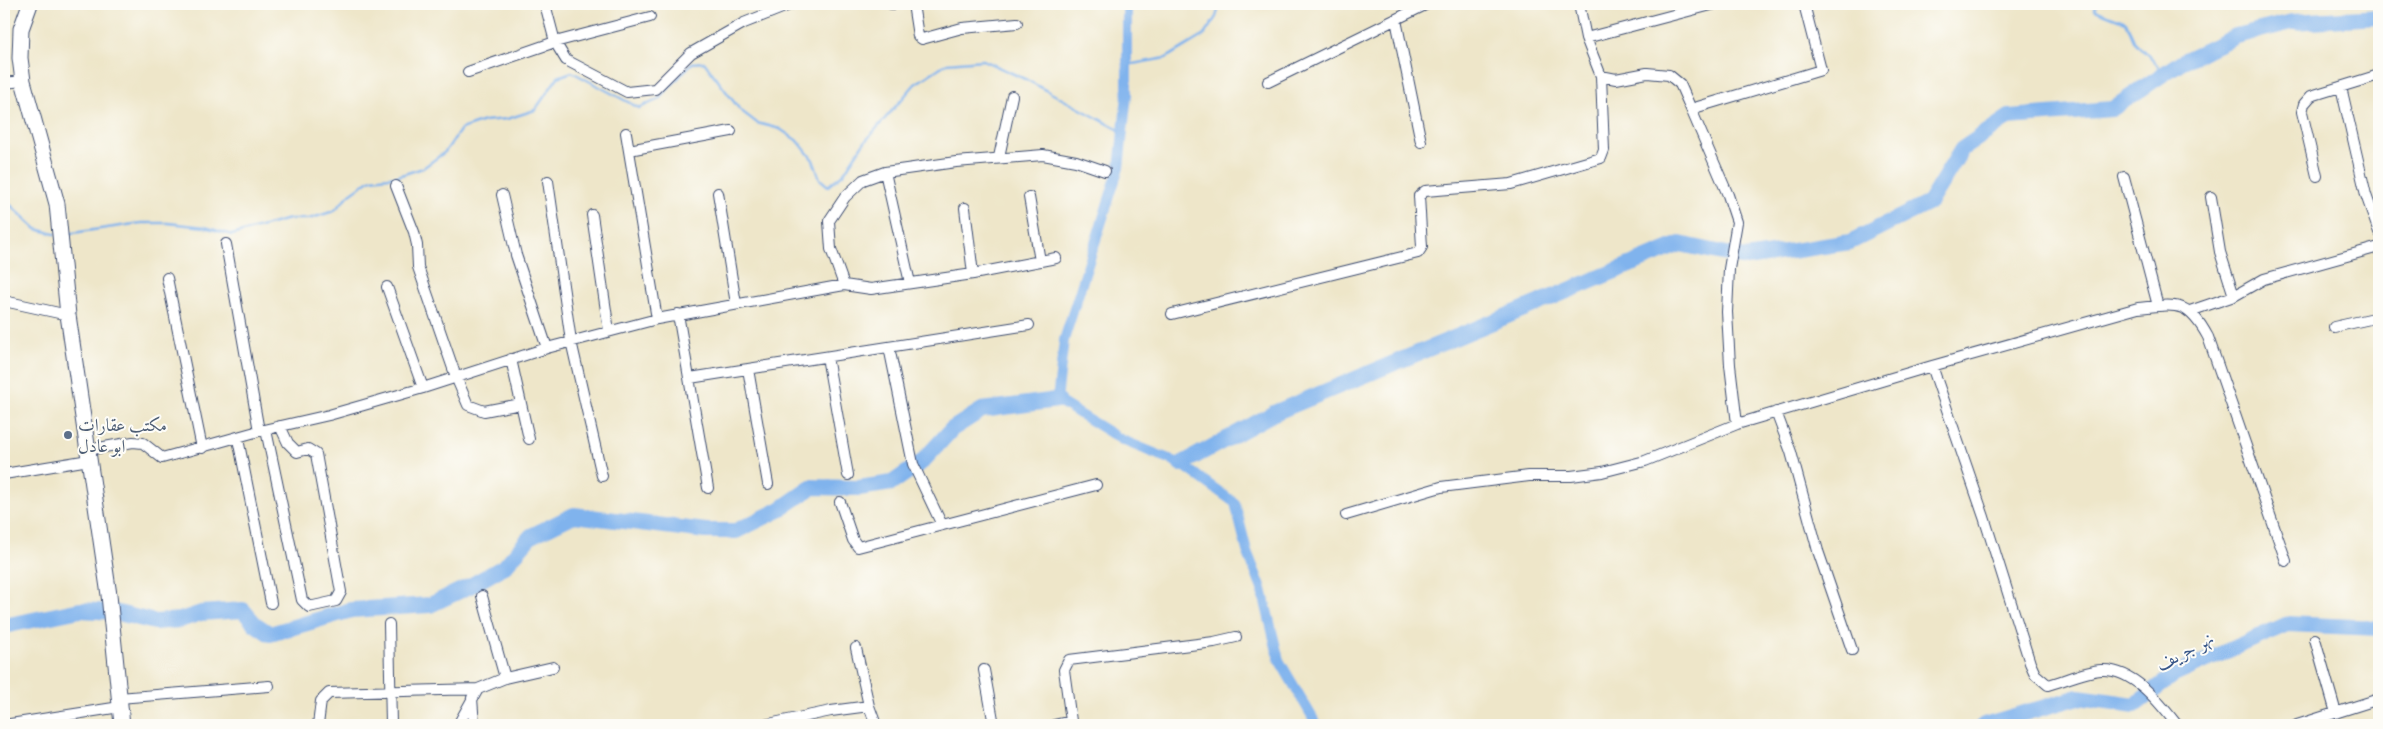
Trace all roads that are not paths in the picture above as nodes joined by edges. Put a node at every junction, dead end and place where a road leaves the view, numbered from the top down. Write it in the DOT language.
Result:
graph roads {
  1 [pos="30,4"];
  2 [pos="545,4"];
  3 [pos="792,4"];
  4 [pos="890,4"];
  5 [pos="904,4"];
  6 [pos="913,4"];
  7 [pos="1427,4"];
  8 [pos="1579,4"];
  9 [pos="1715,4"];
  10 [pos="1804,4"];
  11 [pos="650,17"];
  12 [pos="1396,20"];
  13 [pos="1017,23"];
  14 [pos="1586,38"];
  15 [pos="555,42"];
  16 [pos="468,72"];
  17 [pos="1601,76"];
  18 [pos="2379,76"];
  19 [pos="23,81"];
  20 [pos="1268,82"];
  21 [pos="4,83"];
  22 [pos="2341,87"];
  23 [pos="1012,96"];
  24 [pos="1691,109"];
  25 [pos="731,131"];
  26 [pos="626,133"];
  27 [pos="1421,142"];
  28 [pos="629,150"];
  29 [pos="999,157"];
  30 [pos="1105,171"];
  31 [pos="885,172"];
  32 [pos="2318,176"];
  33 [pos="2124,177"];
  34 [pos="548,181"];
  35 [pos="396,186"];
  36 [pos="718,193"];
  37 [pos="502,194"];
  38 [pos="1029,197"];
  39 [pos="2211,197"];
  40 [pos="965,208"];
  41 [pos="592,215"];
  42 [pos="2379,232"];
  43 [pos="226,244"];
  44 [pos="2379,247"];
  45 [pos="1056,258"];
  46 [pos="1040,261"];
  47 [pos="973,274"];
  48 [pos="167,278"];
  49 [pos="910,283"];
  50 [pos="844,285"];
  51 [pos="387,287"];
  52 [pos="2234,296"];
  53 [pos="4,302"];
  54 [pos="736,304"];
  55 [pos="2158,306"];
  56 [pos="2190,310"];
  57 [pos="678,314"];
  58 [pos="1172,314"];
  59 [pos="68,315"];
  60 [pos="2379,316"];
  61 [pos="658,318"];
  62 [pos="1029,325"];
  63 [pos="2334,327"];
  64 [pos="610,331"];
  65 [pos="571,341"];
  66 [pos="889,347"];
  67 [pos="546,348"];
  68 [pos="827,357"];
  69 [pos="511,359"];
  70 [pos="1932,366"];
  71 [pos="748,369"];
  72 [pos="456,377"];
  73 [pos="690,378"];
  74 [pos="423,388"];
  75 [pos="521,404"];
  76 [pos="1776,412"];
  77 [pos="1738,424"];
  78 [pos="280,426"];
  79 [pos="262,430"];
  80 [pos="238,439"];
  81 [pos="529,439"];
  82 [pos="202,448"];
  83 [pos="88,455"];
  84 [pos="4,474"];
  85 [pos="848,475"];
  86 [pos="602,476"];
  87 [pos="768,484"];
  88 [pos="1096,485"];
  89 [pos="708,488"];
  90 [pos="840,502"];
  91 [pos="1346,515"];
  92 [pos="942,525"];
  93 [pos="2286,561"];
  94 [pos="482,596"];
  95 [pos="271,603"];
  96 [pos="389,624"];
  97 [pos="1236,637"];
  98 [pos="2315,639"];
  99 [pos="856,648"];
  100 [pos="1852,650"];
  101 [pos="553,667"];
  102 [pos="984,670"];
  103 [pos="505,678"];
  104 [pos="269,686"];
  105 [pos="392,690"];
  106 [pos="475,693"];
  107 [pos="2379,700"];
  108 [pos="120,703"];
  109 [pos="868,706"];
  110 [pos="2336,713"];
  111 [pos="4,725"];
  112 [pos="122,725"];
  113 [pos="318,725"];
  114 [pos="391,725"];
  115 [pos="458,725"];
  116 [pos="474,725"];
  117 [pos="764,725"];
  118 [pos="876,725"];
  119 [pos="994,725"];
  120 [pos="1054,725"];
  121 [pos="2177,725"];
  122 [pos="2297,725"];
  1 -- 19 [label="main road"];
  2 -- 15 [label="street"];
  3 -- 15 [label="street"];
  4 -- 5 [label="street"];
  6 -- 13 [label="street"];
  7 -- 12 [label="street"];
  8 -- 14 [label="street"];
  9 -- 14 [label="street"];
  10 -- 24 [label="street"];
  11 -- 15 [label="street"];
  12 -- 20 [label="street"];
  12 -- 27 [label="street"];
  14 -- 17 [label="street"];
  15 -- 16 [label="street"];
  17 -- 24 [label="street"];
  17 -- 58 [label="street"];
  18 -- 22 [label="street"];
  19 -- 21 [label="street"];
  19 -- 59 [label="main road"];
  22 -- 32 [label="street"];
  22 -- 42 [label="street"];
  23 -- 29 [label="street"];
  24 -- 77 [label="street"];
  25 -- 28 [label="street"];
  26 -- 28 [label="street"];
  28 -- 61 [label="street"];
  29 -- 30 [label="street"];
  29 -- 31 [label="street"];
  31 -- 49 [label="street"];
  31 -- 50 [label="street"];
  33 -- 55 [label="street"];
  34 -- 65 [label="street"];
  35 -- 72 [label="street"];
  36 -- 54 [label="street"];
  37 -- 67 [label="street"];
  38 -- 46 [label="street"];
  39 -- 52 [label="street"];
  40 -- 47 [label="street"];
  41 -- 64 [label="street"];
  43 -- 79 [label="street"];
  44 -- 52 [label="street"];
  45 -- 46 [label="street"];
  46 -- 47 [label="street"];
  47 -- 49 [label="street"];
  48 -- 82 [label="street"];
  49 -- 50 [label="street"];
  50 -- 54 [label="street"];
  51 -- 74 [label="street"];
  52 -- 56 [label="street"];
  53 -- 59 [label="street"];
  54 -- 57 [label="street"];
  55 -- 56 [label="street"];
  55 -- 70 [label="street"];
  56 -- 93 [label="street"];
  57 -- 61 [label="street"];
  57 -- 73 [label="street"];
  59 -- 83 [label="main road"];
  60 -- 63 [label="street"];
  61 -- 64 [label="street"];
  62 -- 66 [label="street"];
  64 -- 65 [label="street"];
  65 -- 67 [label="street"];
  65 -- 86 [label="street"];
  66 -- 68 [label="street"];
  66 -- 92 [label="street"];
  67 -- 69 [label="street"];
  68 -- 71 [label="street"];
  68 -- 85 [label="street"];
  69 -- 72 [label="street"];
  69 -- 75 [label="street"];
  70 -- 76 [label="street"];
  70 -- 121 [label="street"];
  71 -- 73 [label="street"];
  71 -- 87 [label="street"];
  72 -- 74 [label="street"];
  72 -- 75 [label="street"];
  73 -- 89 [label="street"];
  74 -- 78 [label="street"];
  75 -- 81 [label="street"];
  76 -- 77 [label="street"];
  76 -- 100 [label="street"];
  77 -- 91 [label="street"];
  78 -- 79 [label="street"];
  78 -- 79 [label="street"];
  79 -- 80 [label="street"];
  80 -- 82 [label="street"];
  80 -- 95 [label="street"];
  82 -- 83 [label="street"];
  83 -- 84 [label="street"];
  83 -- 108 [label="main road"];
  88 -- 92 [label="street"];
  90 -- 92 [label="street"];
  94 -- 103 [label="street"];
  96 -- 105 [label="street"];
  97 -- 120 [label="street"];
  98 -- 110 [label="street"];
  99 -- 109 [label="street"];
  101 -- 103 [label="street"];
  102 -- 119 [label="street"];
  103 -- 106 [label="street"];
  104 -- 108 [label="street"];
  105 -- 106 [label="street"];
  105 -- 113 [label="street"];
  105 -- 114 [label="street"];
  106 -- 115 [label="street"];
  106 -- 116 [label="street"];
  107 -- 110 [label="street"];
  108 -- 111 [label="street"];
  108 -- 112 [label="main road"];
  109 -- 117 [label="street"];
  109 -- 118 [label="street"];
  110 -- 122 [label="street"];
}
